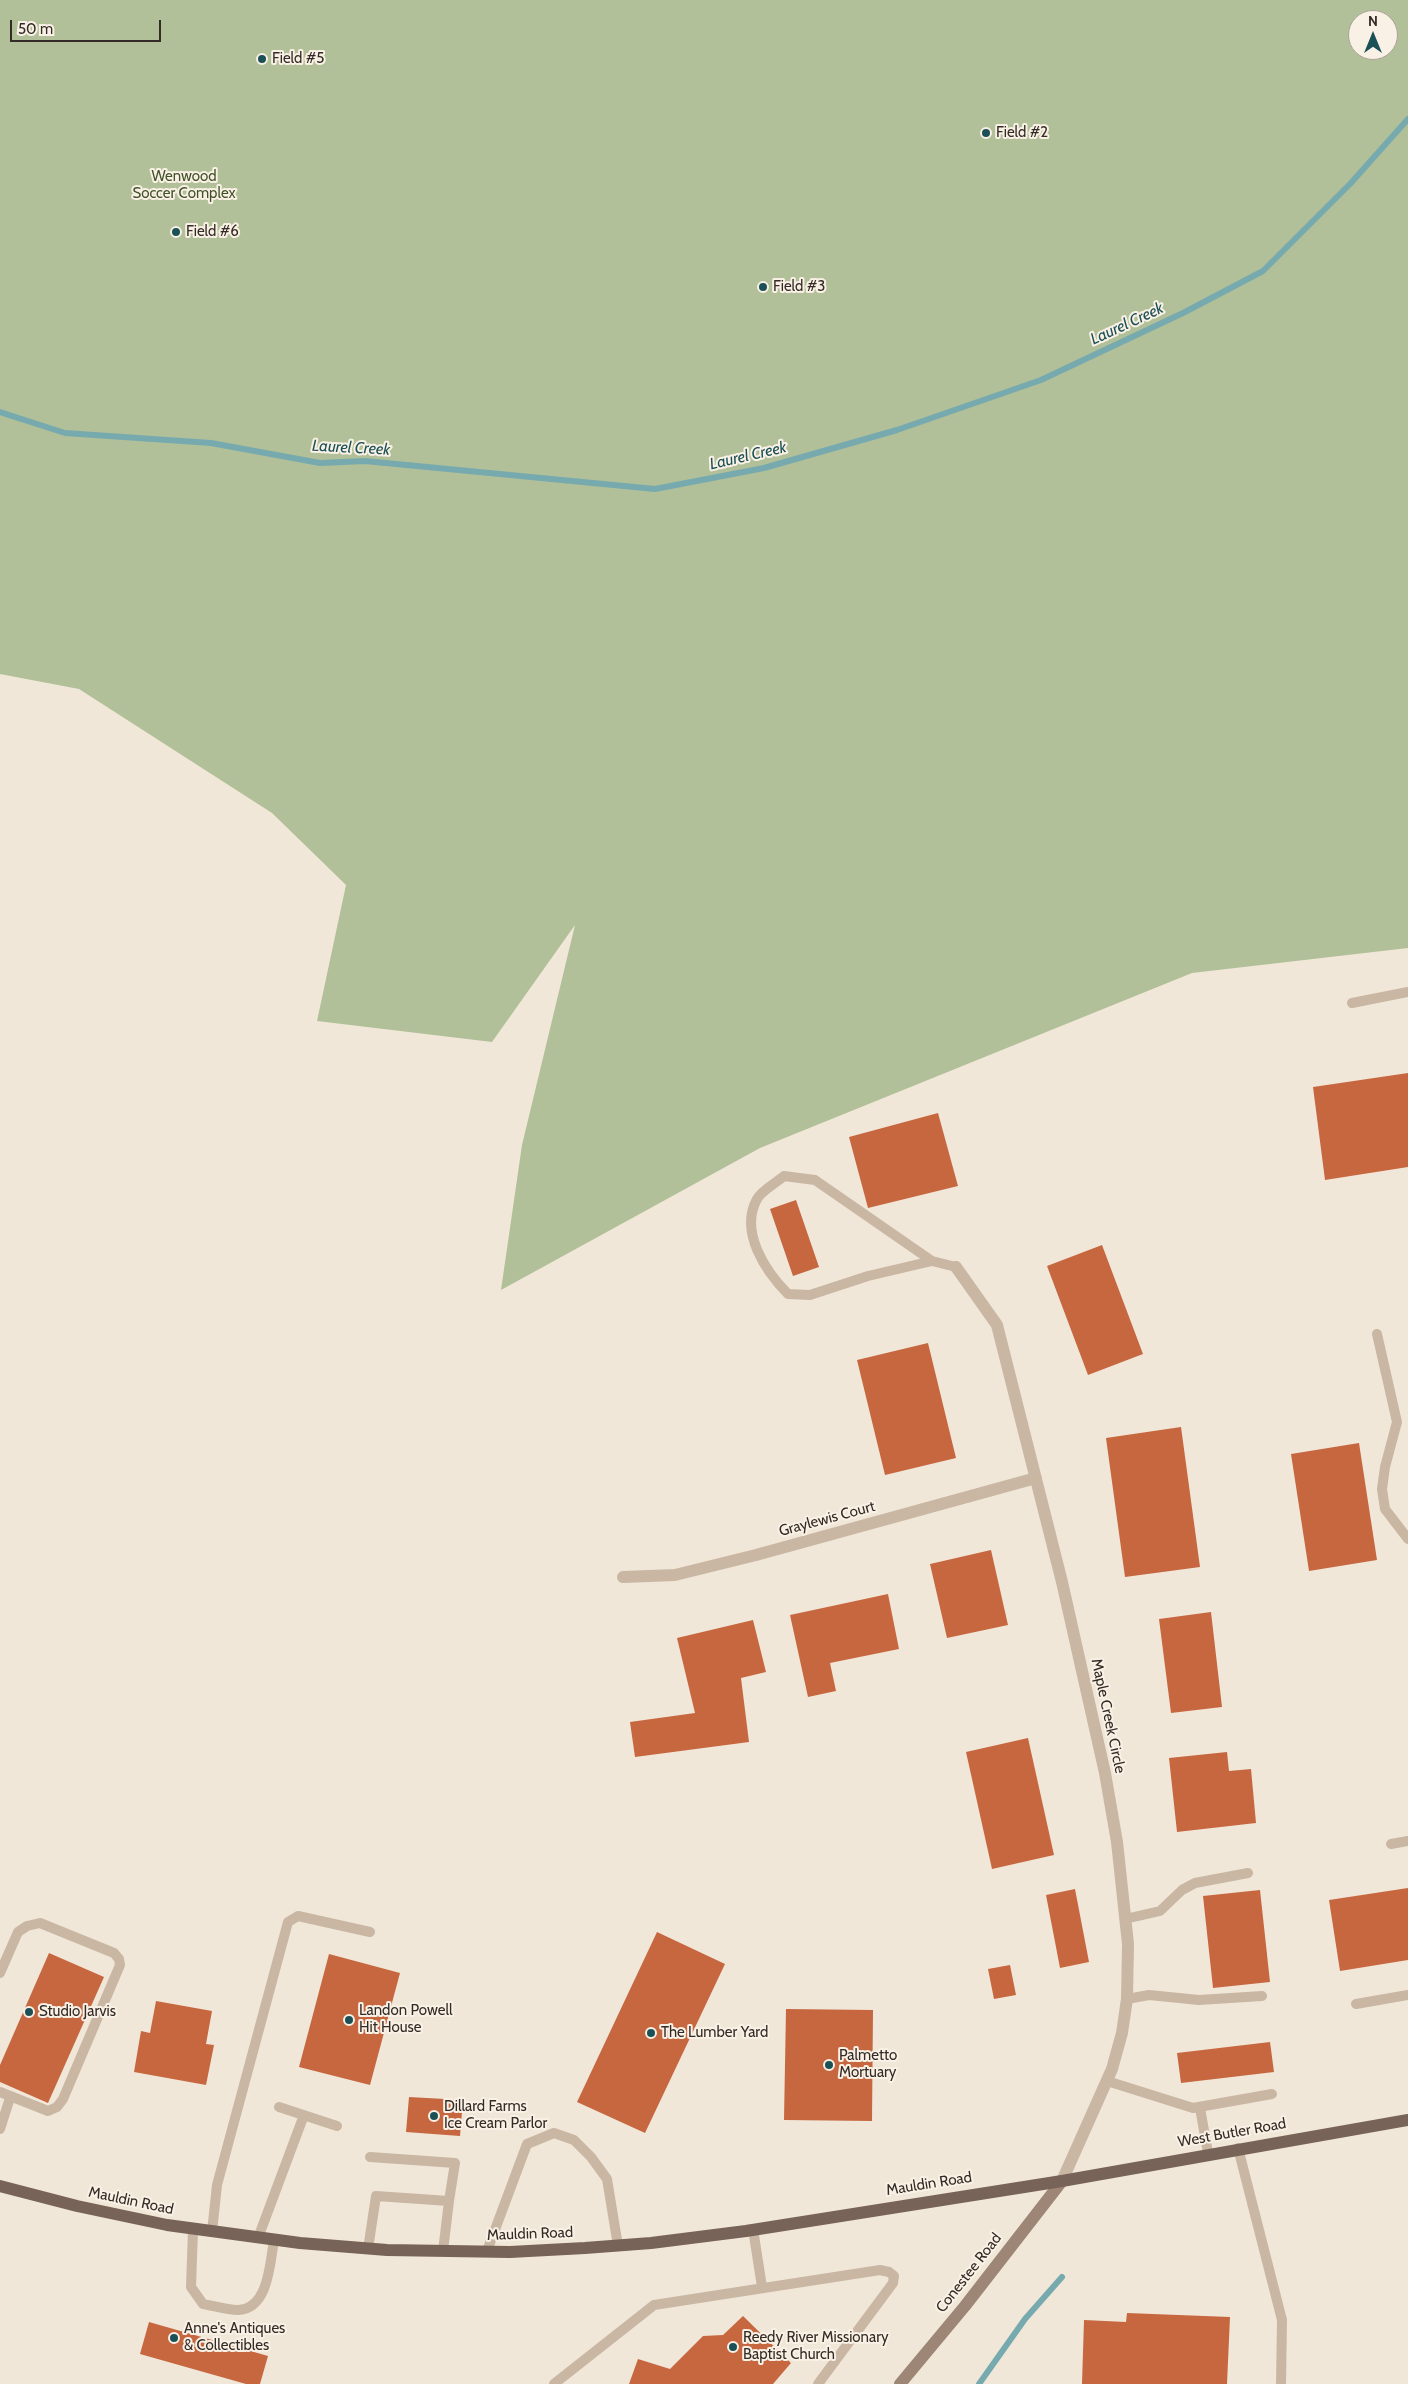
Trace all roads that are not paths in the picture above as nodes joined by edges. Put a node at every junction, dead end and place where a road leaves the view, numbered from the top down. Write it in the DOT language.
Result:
graph roads {
  1 [pos="1408,992"];
  2 [pos="1352,1003"];
  3 [pos="932,1260"];
  4 [pos="956,1267"];
  5 [pos="1377,1334"];
  6 [pos="1036,1478"];
  7 [pos="1408,1539"];
  8 [pos="624,1577"];
  9 [pos="1408,1841"];
  10 [pos="1391,1844"];
  11 [pos="1248,1872"];
  12 [pos="1125,1919"];
  13 [pos="370,1932"];
  14 [pos="0,1973"];
  15 [pos="1408,1995"];
  16 [pos="1262,1996"];
  17 [pos="1127,1999"];
  18 [pos="1356,2004"];
  19 [pos="1106,2081"];
  20 [pos="0,2092"];
  21 [pos="1272,2094"];
  22 [pos="10,2098"];
  23 [pos="279,2106"];
  24 [pos="1200,2108"];
  25 [pos="304,2115"];
  26 [pos="1408,2120"];
  27 [pos="337,2126"];
  28 [pos="0,2128"];
  29 [pos="1238,2148"];
  30 [pos="1208,2153"];
  31 [pos="370,2157"];
  32 [pos="1062,2180"];
  33 [pos="0,2186"];
  34 [pos="449,2201"];
  35 [pos="753,2229"];
  36 [pos="193,2230"];
  37 [pos="212,2232"];
  38 [pos="258,2238"];
  39 [pos="274,2240"];
  40 [pos="618,2246"];
  41 [pos="368,2249"];
  42 [pos="443,2251"];
  43 [pos="487,2252"];
  44 [pos="762,2288"];
  45 [pos="554,2384"];
  46 [pos="818,2384"];
  47 [pos="900,2384"];
  48 [pos="1281,2384"];
  1 -- 2 [label="lane"];
  3 -- 3 [label="lane"];
  3 -- 4 [label="lane"];
  4 -- 6 [label="street, Maple Creek Circle"];
  5 -- 7 [label="lane"];
  6 -- 8 [label="street, Graylewis Court"];
  6 -- 12 [label="street, Maple Creek Circle"];
  9 -- 10 [label="lane"];
  11 -- 12 [label="lane"];
  12 -- 17 [label="street, Maple Creek Circle"];
  13 -- 37 [label="lane"];
  14 -- 22 [label="lane"];
  15 -- 18 [label="lane"];
  16 -- 17 [label="lane"];
  17 -- 19 [label="street, Maple Creek Circle"];
  19 -- 24 [label="lane"];
  19 -- 32 [label="street, Maple Creek Circle"];
  20 -- 22 [label="lane"];
  21 -- 24 [label="lane"];
  22 -- 28 [label="lane"];
  23 -- 25 [label="lane"];
  24 -- 30 [label="lane"];
  25 -- 27 [label="lane"];
  25 -- 38 [label="lane"];
  26 -- 29 [label="main road, West Butler Road"];
  29 -- 30 [label="main road, West Butler Road"];
  29 -- 48 [label="lane"];
  30 -- 32 [label="main road, West Butler Road"];
  31 -- 34 [label="lane"];
  32 -- 35 [label="main road, Mauldin Road"];
  32 -- 47 [label="main road, Conestee Road"];
  33 -- 36 [label="main road, Mauldin Road"];
  34 -- 41 [label="lane"];
  34 -- 42 [label="lane"];
  35 -- 40 [label="main road, Mauldin Road"];
  35 -- 44 [label="lane"];
  36 -- 37 [label="main road, Mauldin Road"];
  36 -- 39 [label="lane"];
  37 -- 38 [label="main road, Mauldin Road"];
  38 -- 39 [label="main road, Mauldin Road"];
  39 -- 41 [label="main road, Mauldin Road"];
  40 -- 43 [label="main road, Mauldin Road"];
  40 -- 43 [label="lane"];
  41 -- 42 [label="main road, Mauldin Road"];
  42 -- 43 [label="main road, Mauldin Road"];
  44 -- 45 [label="lane"];
  44 -- 46 [label="lane"];
}
